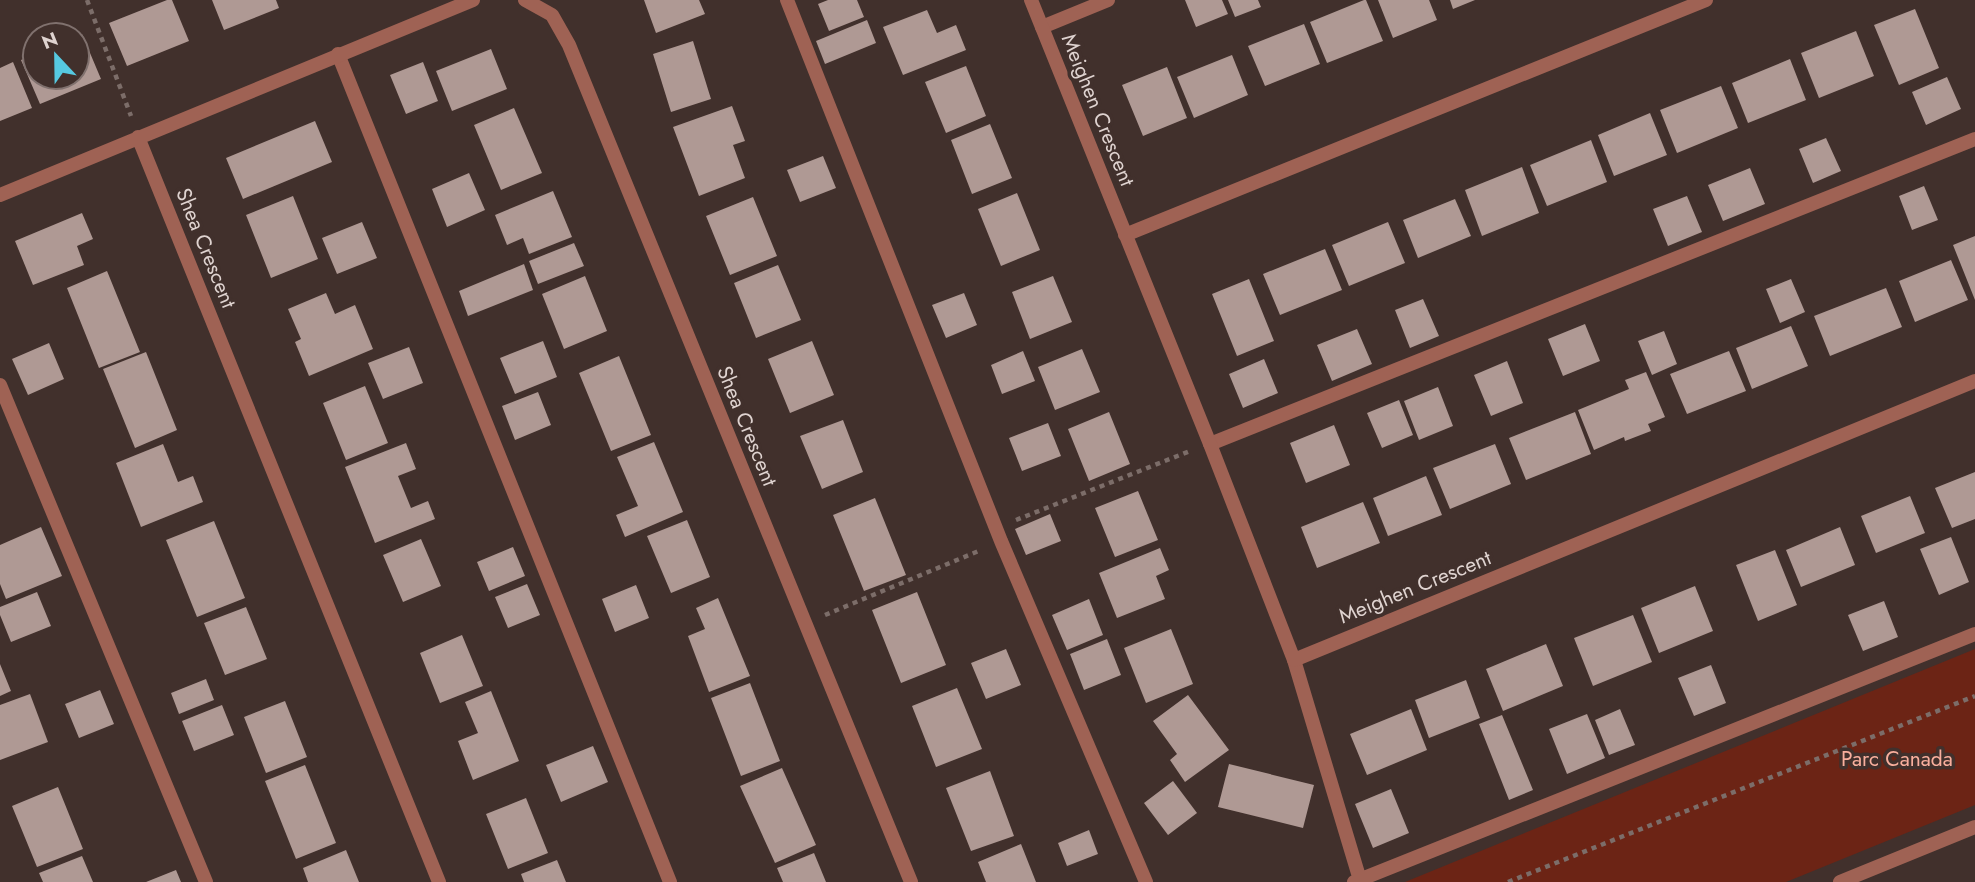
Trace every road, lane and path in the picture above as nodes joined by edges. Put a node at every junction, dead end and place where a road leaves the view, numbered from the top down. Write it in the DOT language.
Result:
graph roads {
  1 [pos="87,0"];
  2 [pos="473,0"];
  3 [pos="525,0"];
  4 [pos="787,0"];
  5 [pos="1031,0"];
  6 [pos="1108,0"];
  7 [pos="1706,0"];
  8 [pos="1042,27"];
  9 [pos="338,54"];
  10 [pos="128,108"];
  11 [pos="138,137"];
  12 [pos="1975,139"];
  13 [pos="0,195"];
  14 [pos="1125,235"];
  15 [pos="1975,381"];
  16 [pos="0,385"];
  17 [pos="1210,444"];
  18 [pos="1178,454"];
  19 [pos="998,535"];
  20 [pos="831,612"];
  21 [pos="1975,634"];
  22 [pos="1294,660"];
  23 [pos="1975,695"];
  24 [pos="1975,827"];
  25 [pos="1357,881"];
  26 [pos="205,882"];
  27 [pos="439,882"];
  28 [pos="670,882"];
  29 [pos="911,882"];
  30 [pos="1146,882"];
  31 [pos="1508,882"];
  32 [pos="1840,882"];
  1 -- 10 [label="path"];
  2 -- 9 [label="street"];
  3 -- 29 [label="street, Shea Crescent"];
  4 -- 19 [label="street"];
  5 -- 8 [label="street, Meighen Crescent"];
  6 -- 8 [label="street"];
  7 -- 14 [label="street"];
  8 -- 14 [label="street, Meighen Crescent"];
  9 -- 11 [label="street"];
  9 -- 28 [label="street"];
  11 -- 13 [label="street"];
  11 -- 27 [label="street, Shea Crescent"];
  12 -- 17 [label="street"];
  14 -- 17 [label="street, Meighen Crescent"];
  15 -- 22 [label="street, Meighen Crescent"];
  16 -- 26 [label="street"];
  17 -- 22 [label="street, Meighen Crescent"];
  18 -- 19 [label="path"];
  19 -- 20 [label="path"];
  19 -- 30 [label="street"];
  21 -- 25 [label="street"];
  22 -- 25 [label="street"];
  23 -- 31 [label="path"];
  24 -- 32 [label="street"];
}
